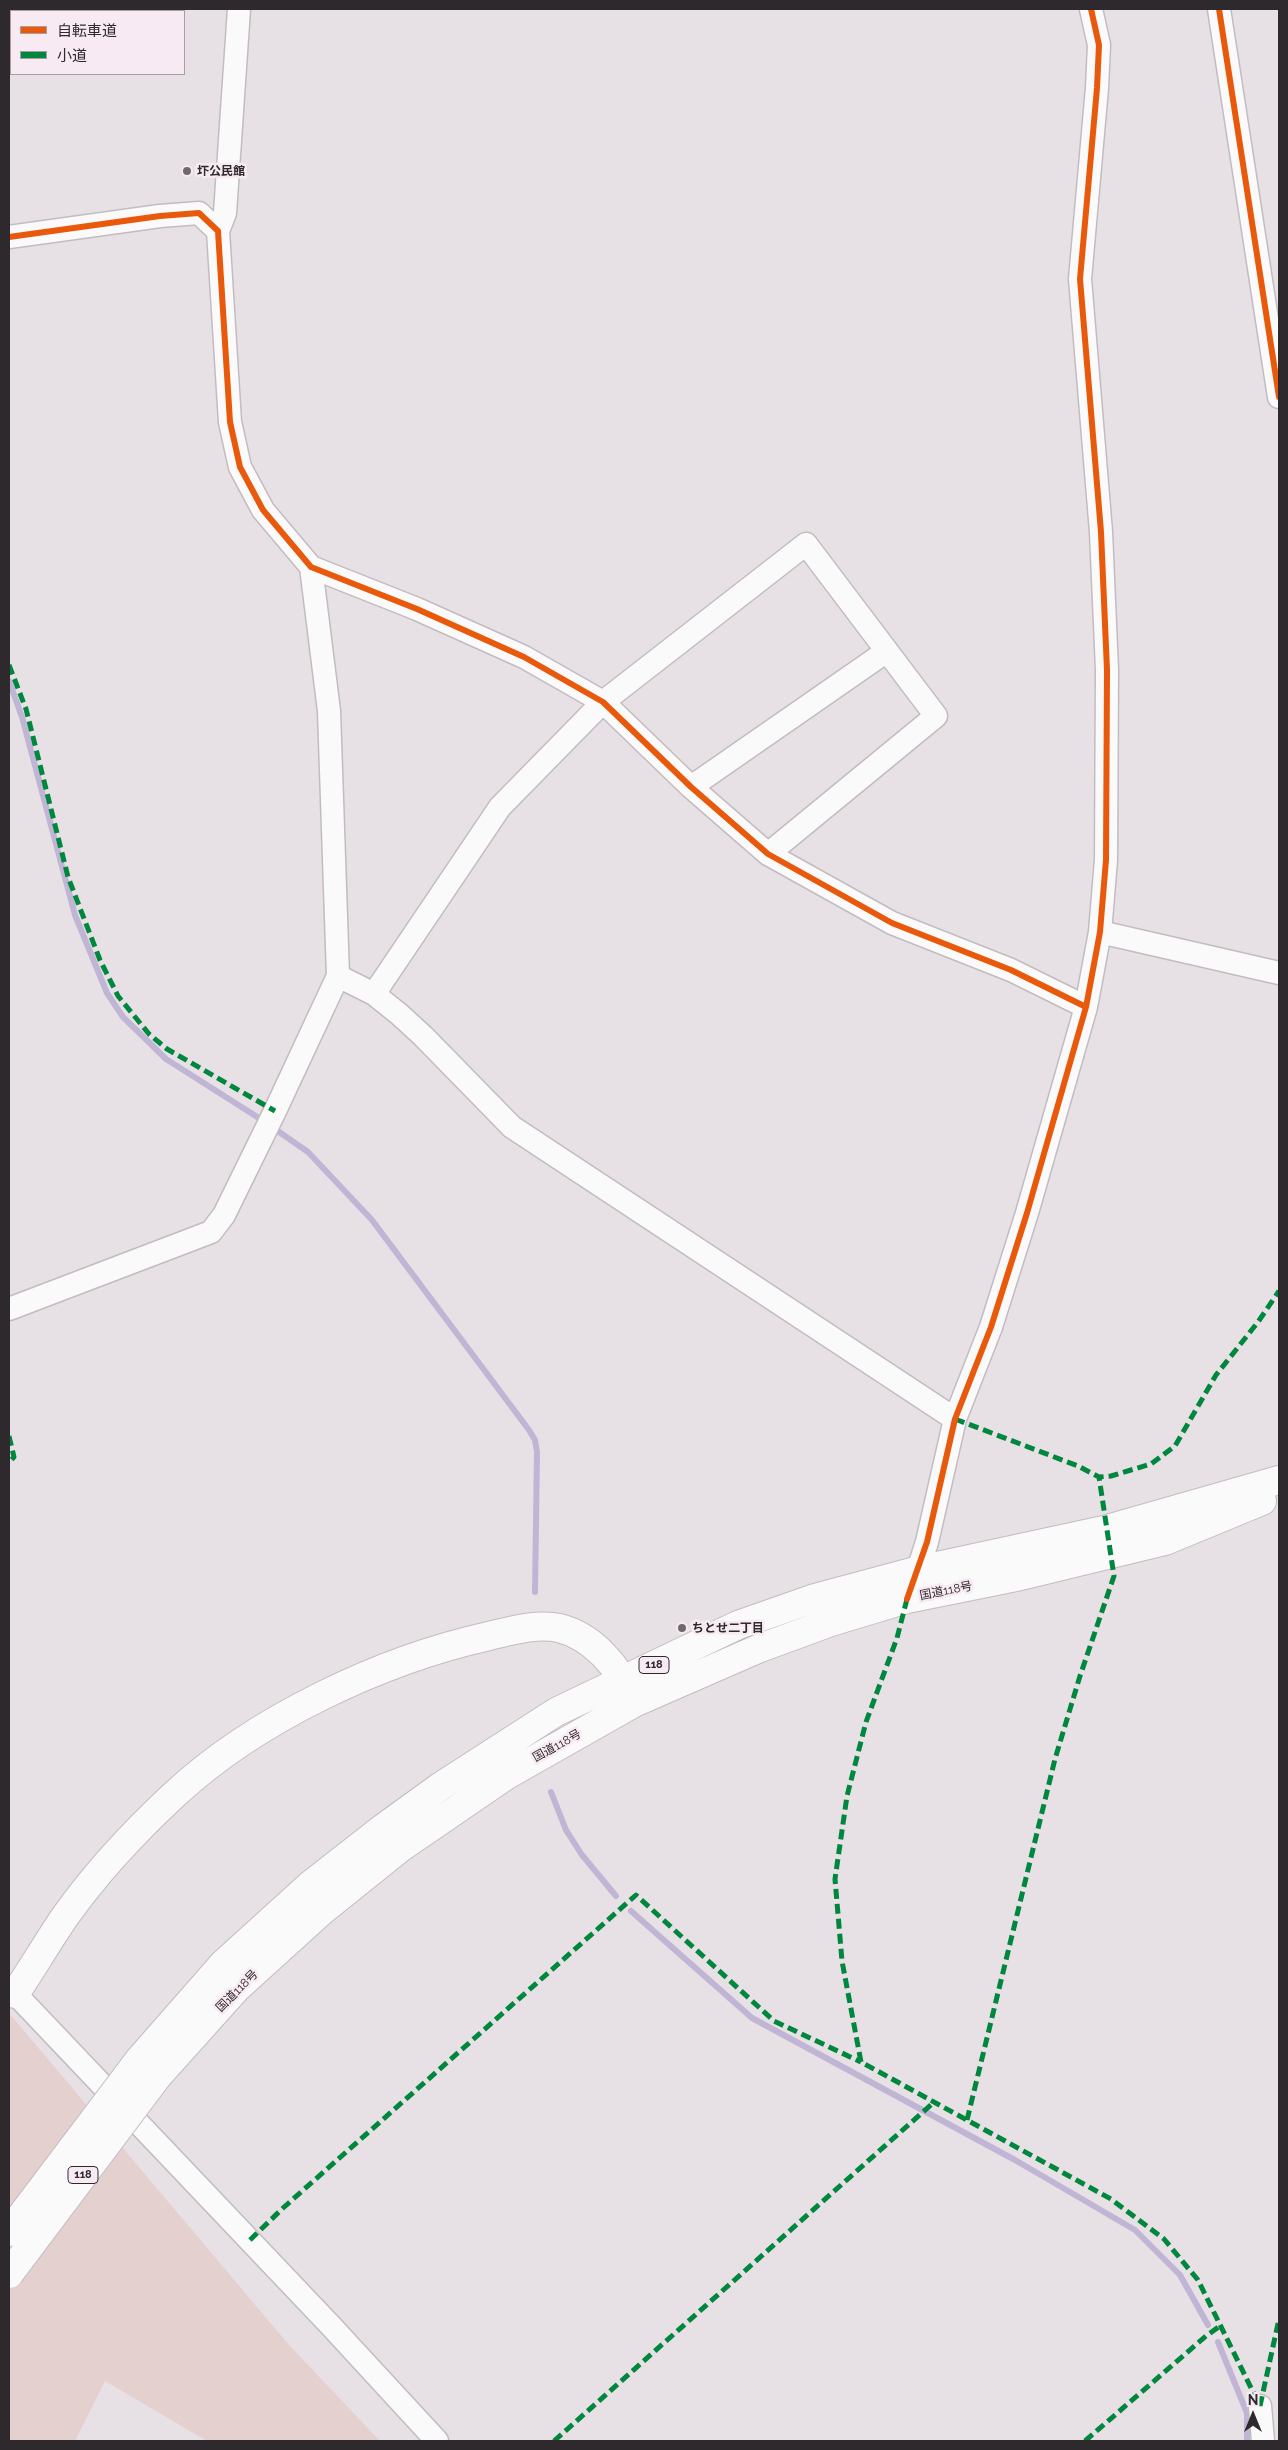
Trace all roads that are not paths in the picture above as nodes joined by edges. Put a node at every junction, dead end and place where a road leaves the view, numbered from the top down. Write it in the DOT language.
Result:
graph roads {
  1 [pos="239,9"];
  2 [pos="1091,9"];
  3 [pos="1219,9"];
  4 [pos="218,231"];
  5 [pos="9,237"];
  6 [pos="1279,397"];
  7 [pos="311,568"];
  8 [pos="887,651"];
  9 [pos="603,702"];
  10 [pos="691,787"];
  11 [pos="768,854"];
  12 [pos="1100,932"];
  13 [pos="1279,974"];
  14 [pos="338,976"];
  15 [pos="374,994"];
  16 [pos="1086,1007"];
  17 [pos="9,1309"];
  18 [pos="955,1419"];
  19 [pos="1279,1480"];
  20 [pos="1279,1493"];
  21 [pos="919,1570"];
  22 [pos="907,1599"];
  23 [pos="629,1692"];
  24 [pos="12,1991"];
  25 [pos="148,2068"];
  26 [pos="9,2232"];
  27 [pos="9,2274"];
  28 [pos="1260,2406"];
  29 [pos="437,2441"];
  30 [pos="1263,2441"];
  1 -- 4 [label="street"];
  2 -- 12 [label="street"];
  3 -- 6 [label="street"];
  4 -- 5 [label="street"];
  4 -- 7 [label="street"];
  7 -- 9 [label="street"];
  7 -- 14 [label="street"];
  8 -- 9 [label="street"];
  8 -- 10 [label="street"];
  8 -- 11 [label="street"];
  9 -- 10 [label="street"];
  9 -- 15 [label="street"];
  10 -- 11 [label="street"];
  11 -- 16 [label="street"];
  12 -- 13 [label="street"];
  12 -- 16 [label="street"];
  14 -- 15 [label="street"];
  14 -- 17 [label="street"];
  15 -- 18 [label="street"];
  16 -- 18 [label="street"];
  18 -- 21 [label="street"];
  19 -- 21 [label="highway, 国道118号 / 118"];
  20 -- 22 [label="highway, 国道118号 / 118"];
  21 -- 22 [label="street"];
  21 -- 23 [label="highway, 国道118号 / 118"];
  22 -- 23 [label="highway, 国道118号 / 118"];
  23 -- 24 [label="highway"];
  23 -- 25 [label="highway, 国道118号 / 118"];
  24 -- 29 [label="street"];
  25 -- 26 [label="highway, 国道118号 / 118, bridge"];
  25 -- 27 [label="highway, 国道118号 / 118, bridge"];
  28 -- 30 [label="street"];
}
